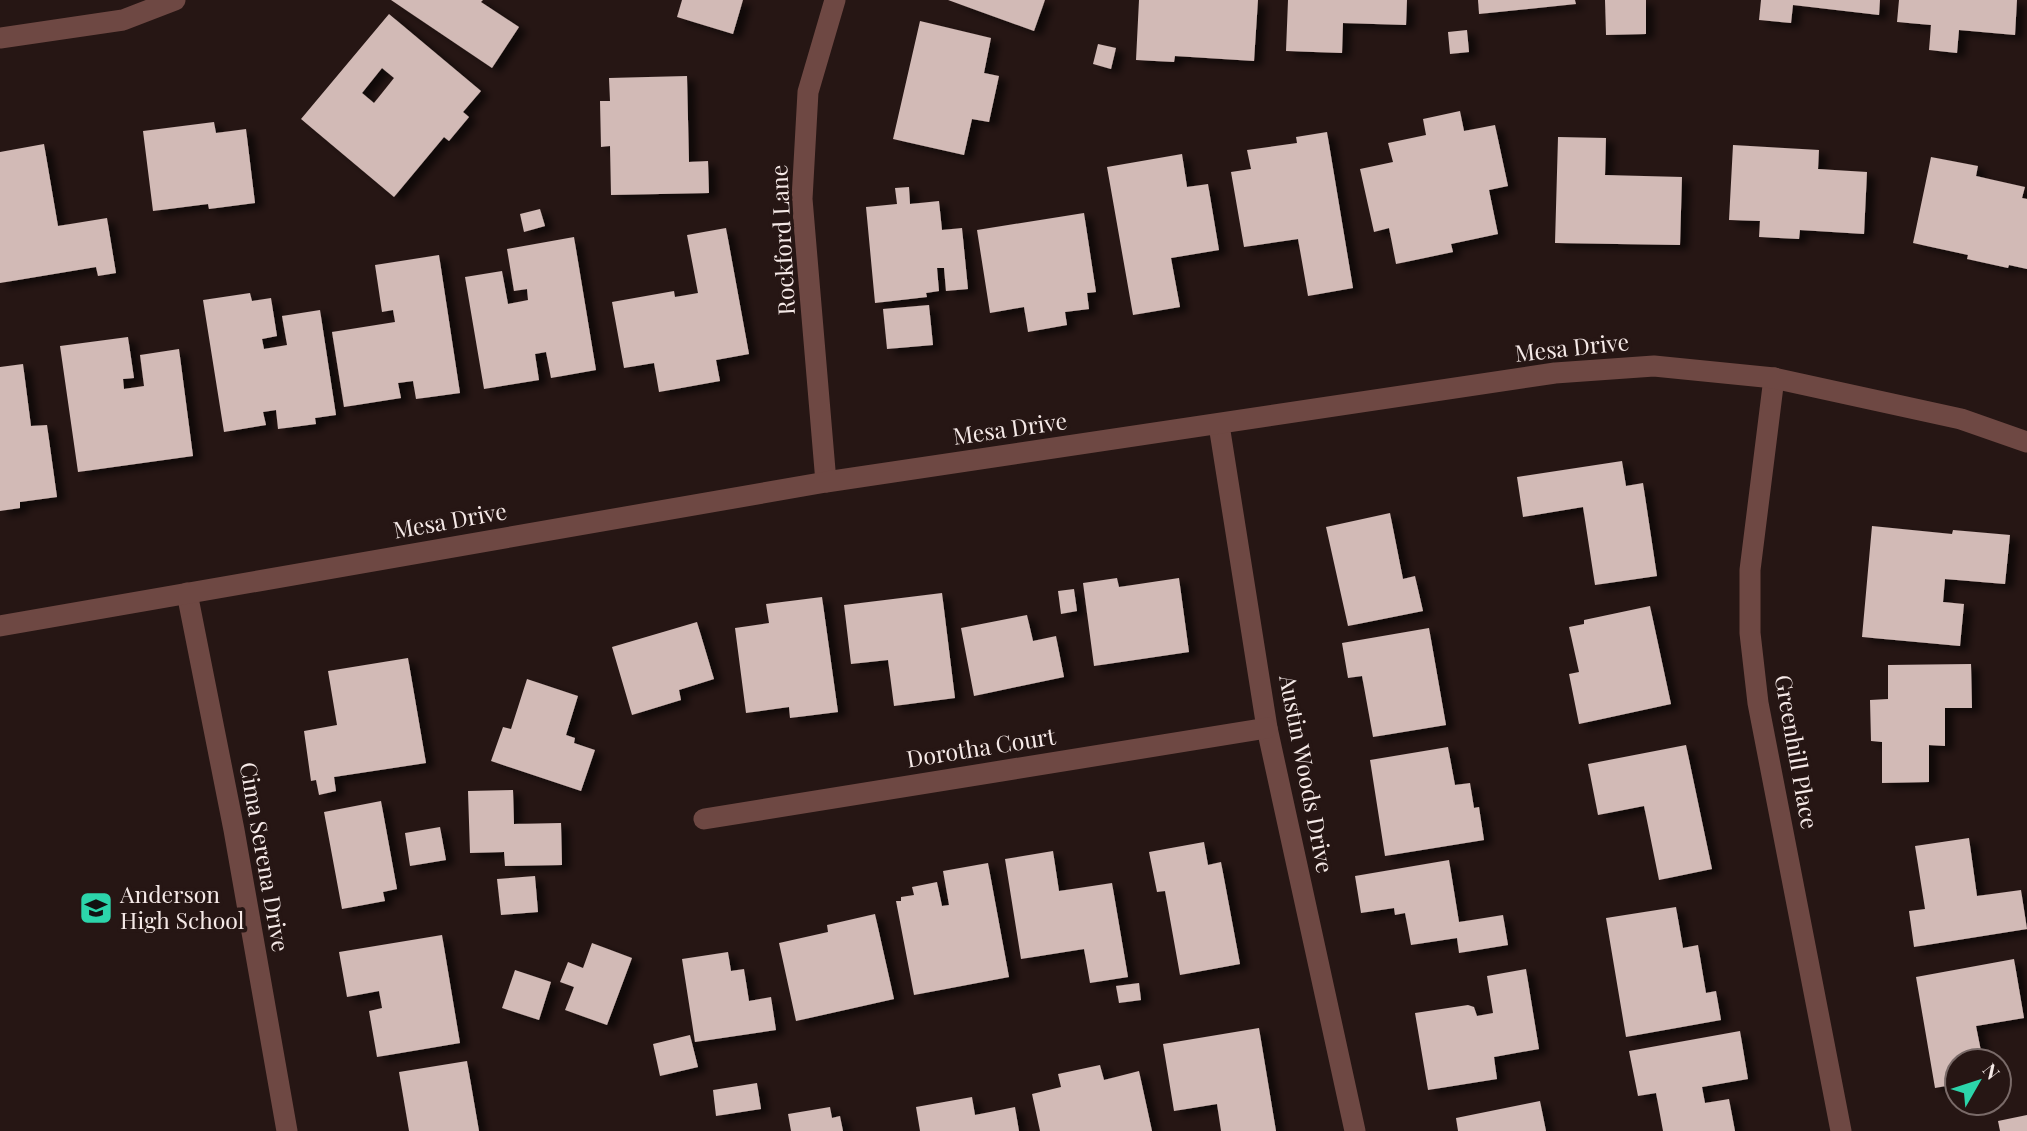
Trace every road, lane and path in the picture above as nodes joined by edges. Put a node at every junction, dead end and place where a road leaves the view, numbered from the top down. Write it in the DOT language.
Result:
graph roads {
  1 [pos="175,0"];
  2 [pos="835,0"];
  3 [pos="0,38"];
  4 [pos="1774,378"];
  5 [pos="1219,425"];
  6 [pos="2027,442"];
  7 [pos="826,482"];
  8 [pos="187,593"];
  9 [pos="0,626"];
  10 [pos="1267,728"];
  11 [pos="704,820"];
  12 [pos="286,1131"];
  13 [pos="1355,1131"];
  14 [pos="1841,1131"];
  1 -- 3 [label="street"];
  2 -- 7 [label="street, Rockford Lane"];
  4 -- 5 [label="street, Mesa Drive"];
  4 -- 6 [label="street, Mesa Drive"];
  4 -- 14 [label="street, Greenhill Place"];
  5 -- 7 [label="street, Mesa Drive"];
  5 -- 10 [label="street, Austin Woods Drive"];
  7 -- 8 [label="street, Mesa Drive"];
  8 -- 9 [label="street, Mesa Drive"];
  8 -- 12 [label="street, Cima Serena Drive"];
  10 -- 11 [label="street, Dorotha Court"];
  10 -- 13 [label="street, Austin Woods Drive"];
}
